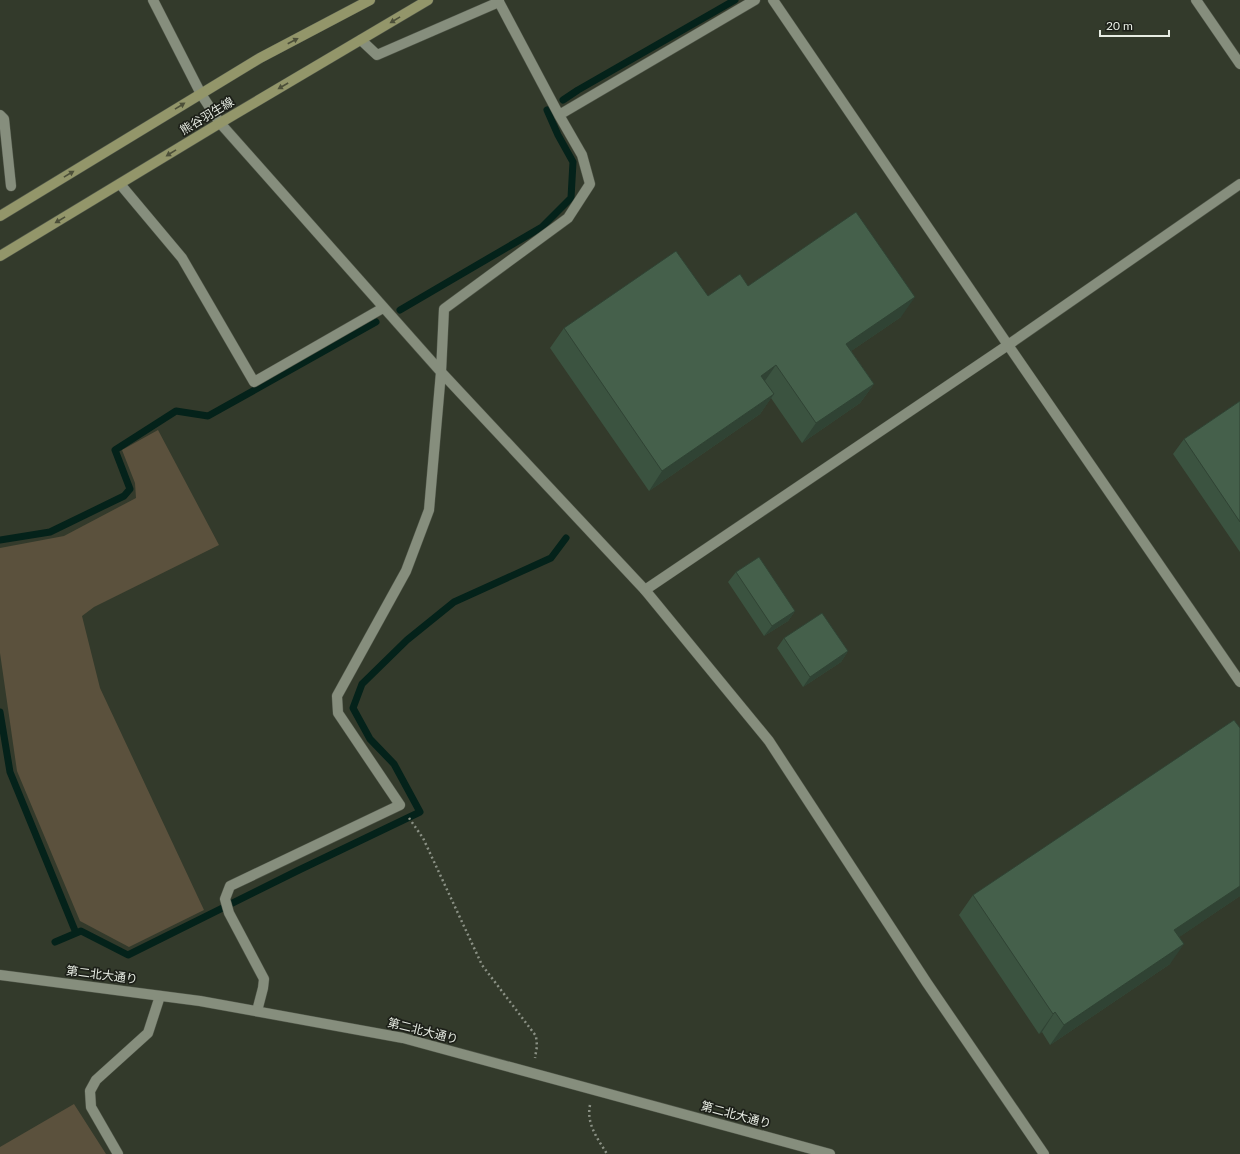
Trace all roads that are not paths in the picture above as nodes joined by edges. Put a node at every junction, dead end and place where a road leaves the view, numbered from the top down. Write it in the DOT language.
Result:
graph roads {
  1 [pos="152,0"];
  2 [pos="370,0"];
  3 [pos="428,0"];
  4 [pos="755,0"];
  5 [pos="773,0"];
  6 [pos="1196,0"];
  7 [pos="499,1"];
  8 [pos="361,40"];
  9 [pos="1240,64"];
  10 [pos="201,94"];
  11 [pos="0,115"];
  12 [pos="559,115"];
  13 [pos="220,123"];
  14 [pos="120,184"];
  15 [pos="1240,184"];
  16 [pos="11,186"];
  17 [pos="0,216"];
  18 [pos="0,256"];
  19 [pos="383,308"];
  20 [pos="1008,345"];
  21 [pos="440,372"];
  22 [pos="645,590"];
  23 [pos="1240,682"];
  24 [pos="0,975"];
  25 [pos="160,996"];
  26 [pos="257,1012"];
  27 [pos="118,1154"];
  28 [pos="830,1154"];
  29 [pos="1044,1154"];
  1 -- 10 [label="street"];
  10 -- 2 [label="main road, 熊谷羽生線, one-way"];
  3 -- 8 [label="main road, 熊谷羽生線, one-way"];
  4 -- 12 [label="street"];
  5 -- 20 [label="street"];
  6 -- 9 [label="street"];
  7 -- 8 [label="street"];
  7 -- 12 [label="street"];
  8 -- 13 [label="main road, 熊谷羽生線, one-way"];
  10 -- 13 [label="street"];
  17 -- 10 [label="main road, 熊谷羽生線, one-way"];
  11 -- 16 [label="street"];
  12 -- 21 [label="street"];
  13 -- 14 [label="main road, 熊谷羽生線, one-way"];
  13 -- 19 [label="street"];
  14 -- 18 [label="main road, 熊谷羽生線, one-way"];
  14 -- 19 [label="street"];
  15 -- 20 [label="street"];
  19 -- 21 [label="street"];
  20 -- 22 [label="street"];
  20 -- 23 [label="street"];
  21 -- 22 [label="street"];
  21 -- 26 [label="street"];
  22 -- 29 [label="street"];
  24 -- 25 [label="street, 第二北大通り"];
  25 -- 26 [label="street, 第二北大通り"];
  25 -- 27 [label="street"];
  26 -- 28 [label="street, 第二北大通り"];
}
